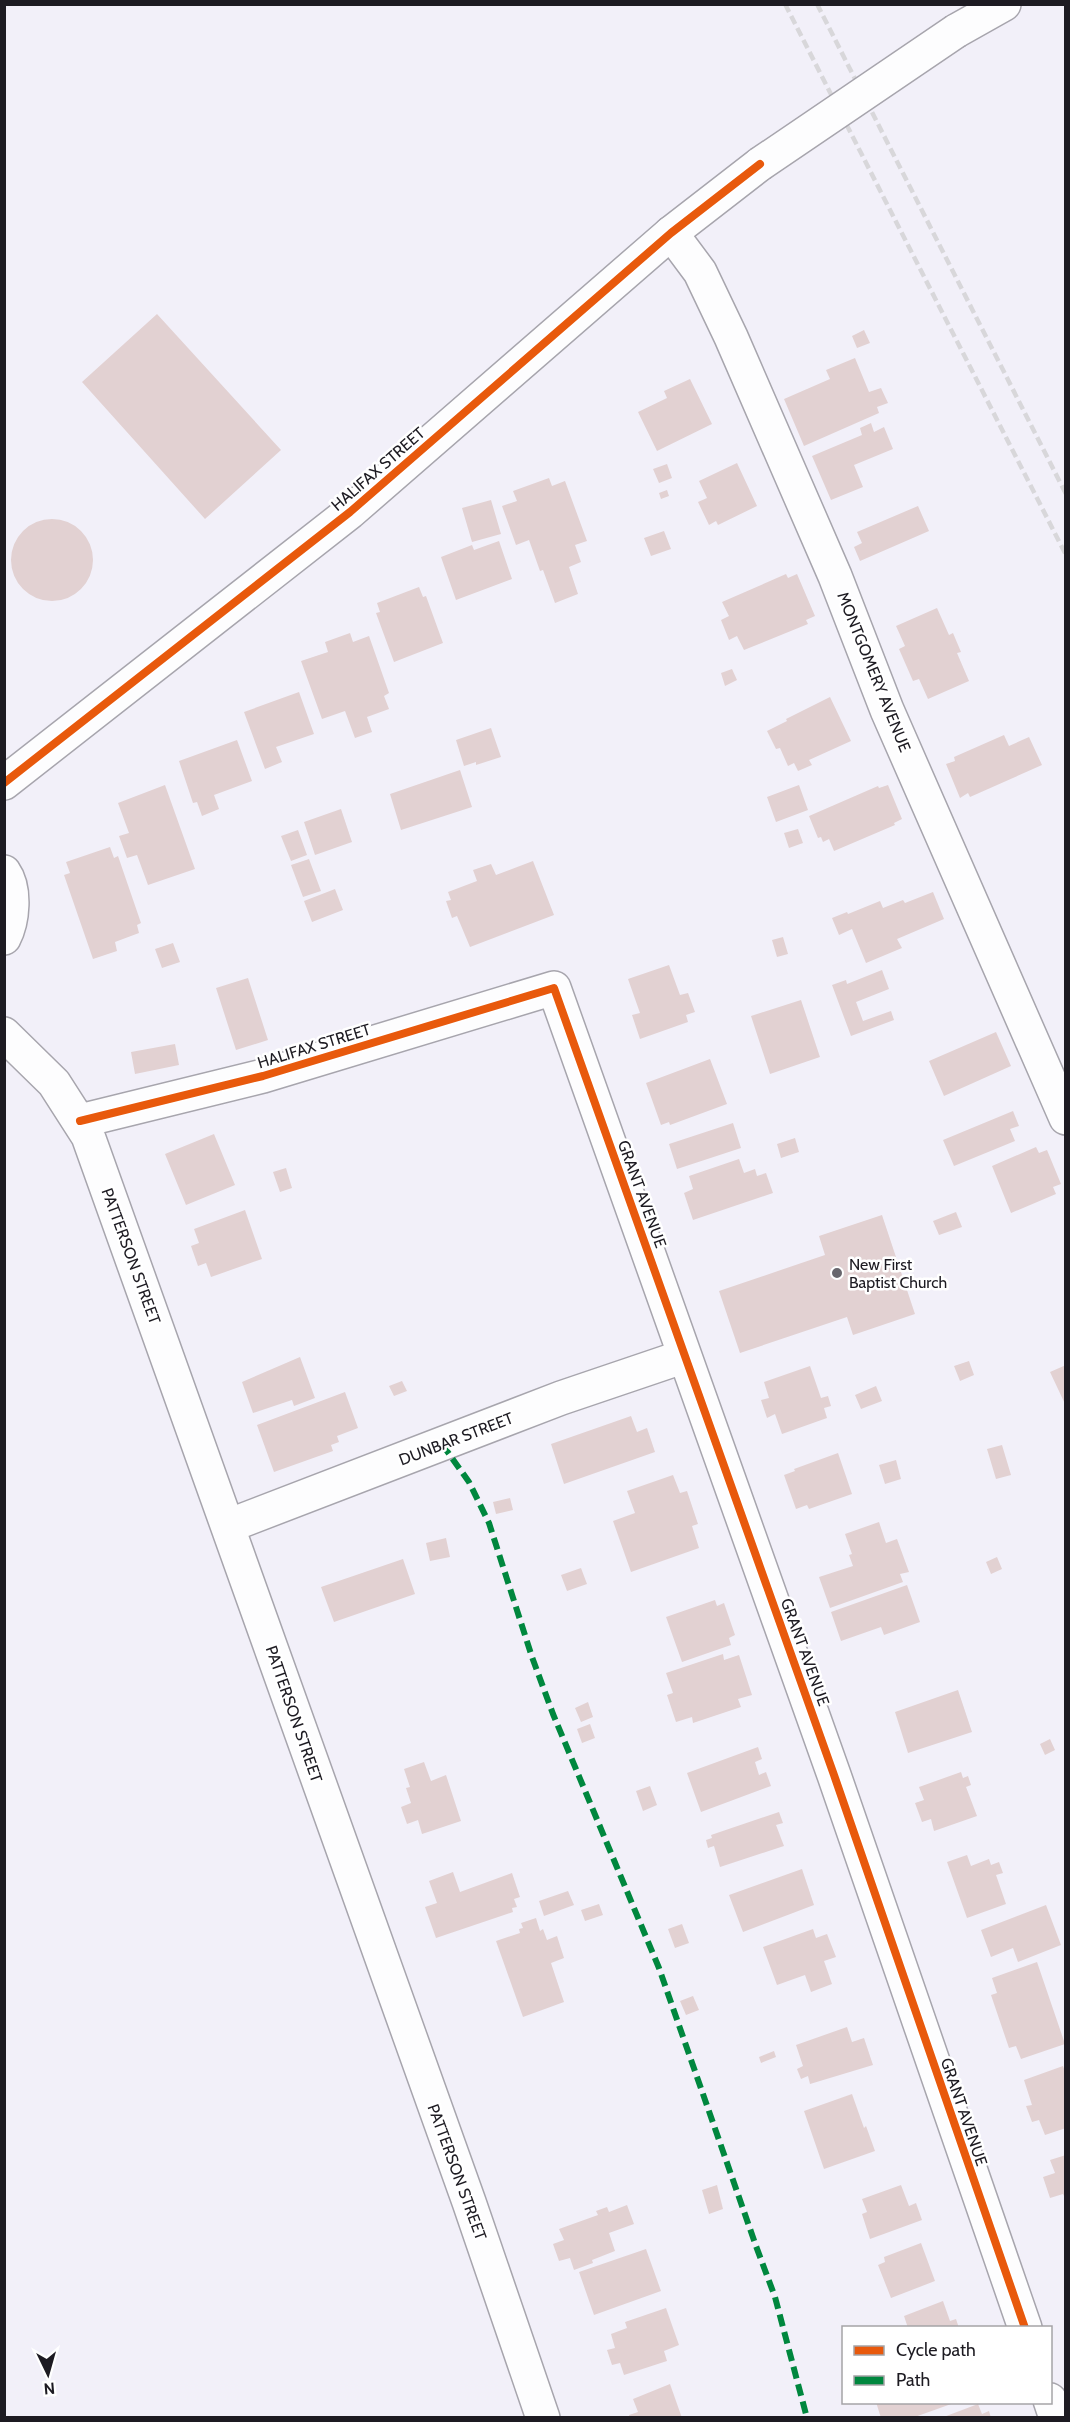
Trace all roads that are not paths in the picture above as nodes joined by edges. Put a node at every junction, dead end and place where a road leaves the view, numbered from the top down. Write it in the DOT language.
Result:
graph roads {
  1 [pos="1004,4"];
  2 [pos="671,233"];
  3 [pos="4,783"];
  4 [pos="4,872"];
  5 [pos="4,938"];
  6 [pos="554,988"];
  7 [pos="4,1034"];
  8 [pos="1065,1118"];
  9 [pos="80,1121"];
  10 [pos="685,1356"];
  11 [pos="228,1526"];
  12 [pos="1024,2326"];
  13 [pos="543,2418"];
  1 -- 2 [label="street, HALIFAX STREET, bridge"];
  2 -- 3 [label="street, HALIFAX STREET"];
  2 -- 8 [label="street, MONTGOMERY AVENUE"];
  4 -- 5 [label="street"];
  6 -- 9 [label="street, HALIFAX STREET"];
  6 -- 10 [label="street, GRANT AVENUE"];
  7 -- 9 [label="street, PATTERSON STREET"];
  9 -- 11 [label="street, PATTERSON STREET"];
  10 -- 11 [label="street, DUNBAR STREET"];
  10 -- 12 [label="street, GRANT AVENUE"];
  11 -- 13 [label="street, PATTERSON STREET"];
}
